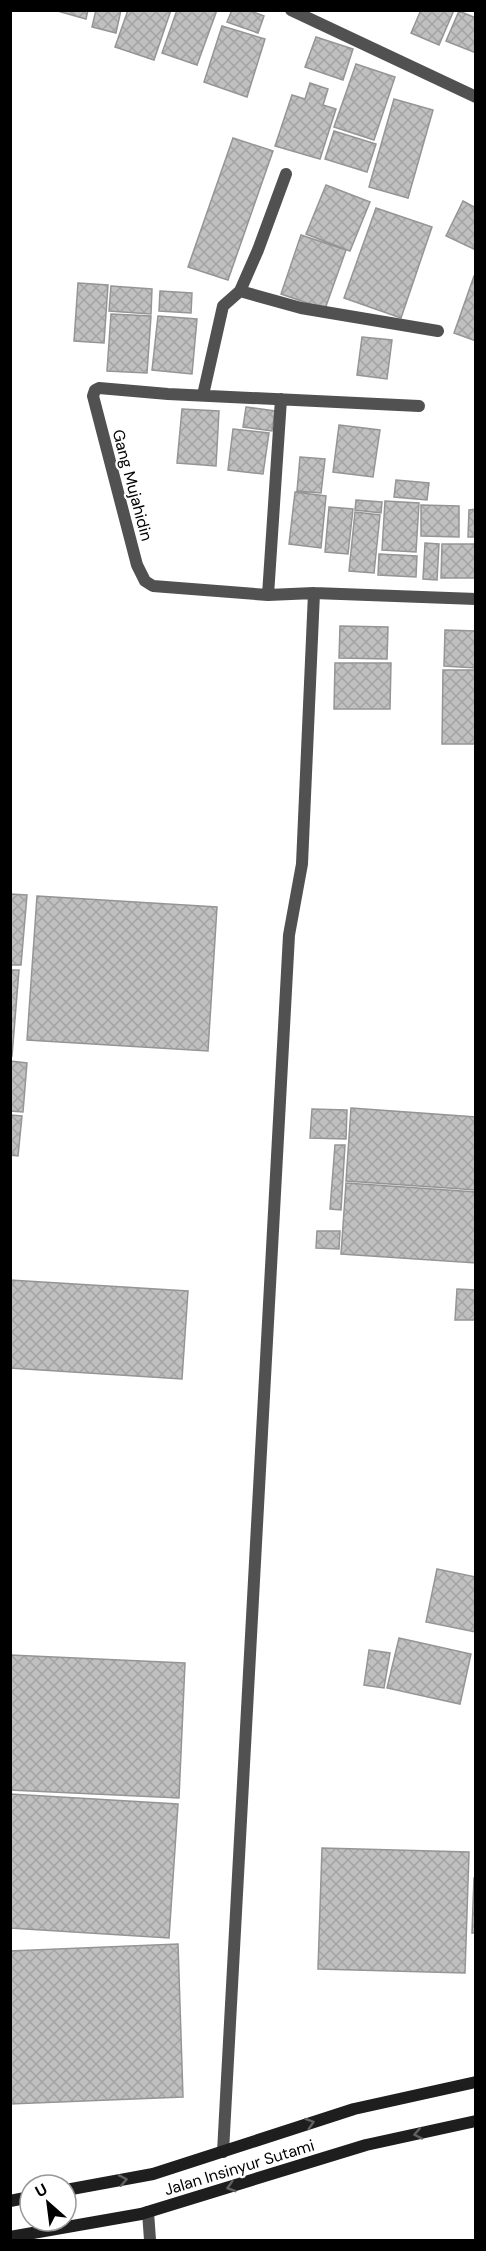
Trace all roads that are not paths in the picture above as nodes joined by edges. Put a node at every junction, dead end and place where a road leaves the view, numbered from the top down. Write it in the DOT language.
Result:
graph roads {
  1 [pos="291,10"];
  2 [pos="476,96"];
  3 [pos="286,174"];
  4 [pos="240,291"];
  5 [pos="438,331"];
  6 [pos="203,395"];
  7 [pos="281,399"];
  8 [pos="419,406"];
  9 [pos="314,593"];
  10 [pos="268,595"];
  11 [pos="476,599"];
  12 [pos="476,2082"];
  13 [pos="476,2121"];
  14 [pos="223,2152"];
  15 [pos="78,2188"];
  16 [pos="148,2212"];
  17 [pos="10,2237"];
  18 [pos="150,2241"];
  1 -- 2 [label="street"];
  3 -- 4 [label="street"];
  4 -- 5 [label="street"];
  4 -- 6 [label="street"];
  6 -- 7 [label="street, Gang Mujahidin"];
  6 -- 10 [label="street, Gang Mujahidin"];
  7 -- 8 [label="street, Gang Mujahidin"];
  7 -- 10 [label="street"];
  9 -- 10 [label="street, Gang Mujahidin"];
  9 -- 11 [label="street, Gang Mujahidin"];
  9 -- 14 [label="street"];
  14 -- 12 [label="street, Jalan Insinyur Sutami, one-way"];
  13 -- 16 [label="street, Jalan Insinyur Sutami, one-way"];
  15 -- 14 [label="street, Jalan Insinyur Sutami, one-way"];
  16 -- 17 [label="street, Jalan Insinyur Sutami"];
  16 -- 18 [label="street"];
}
